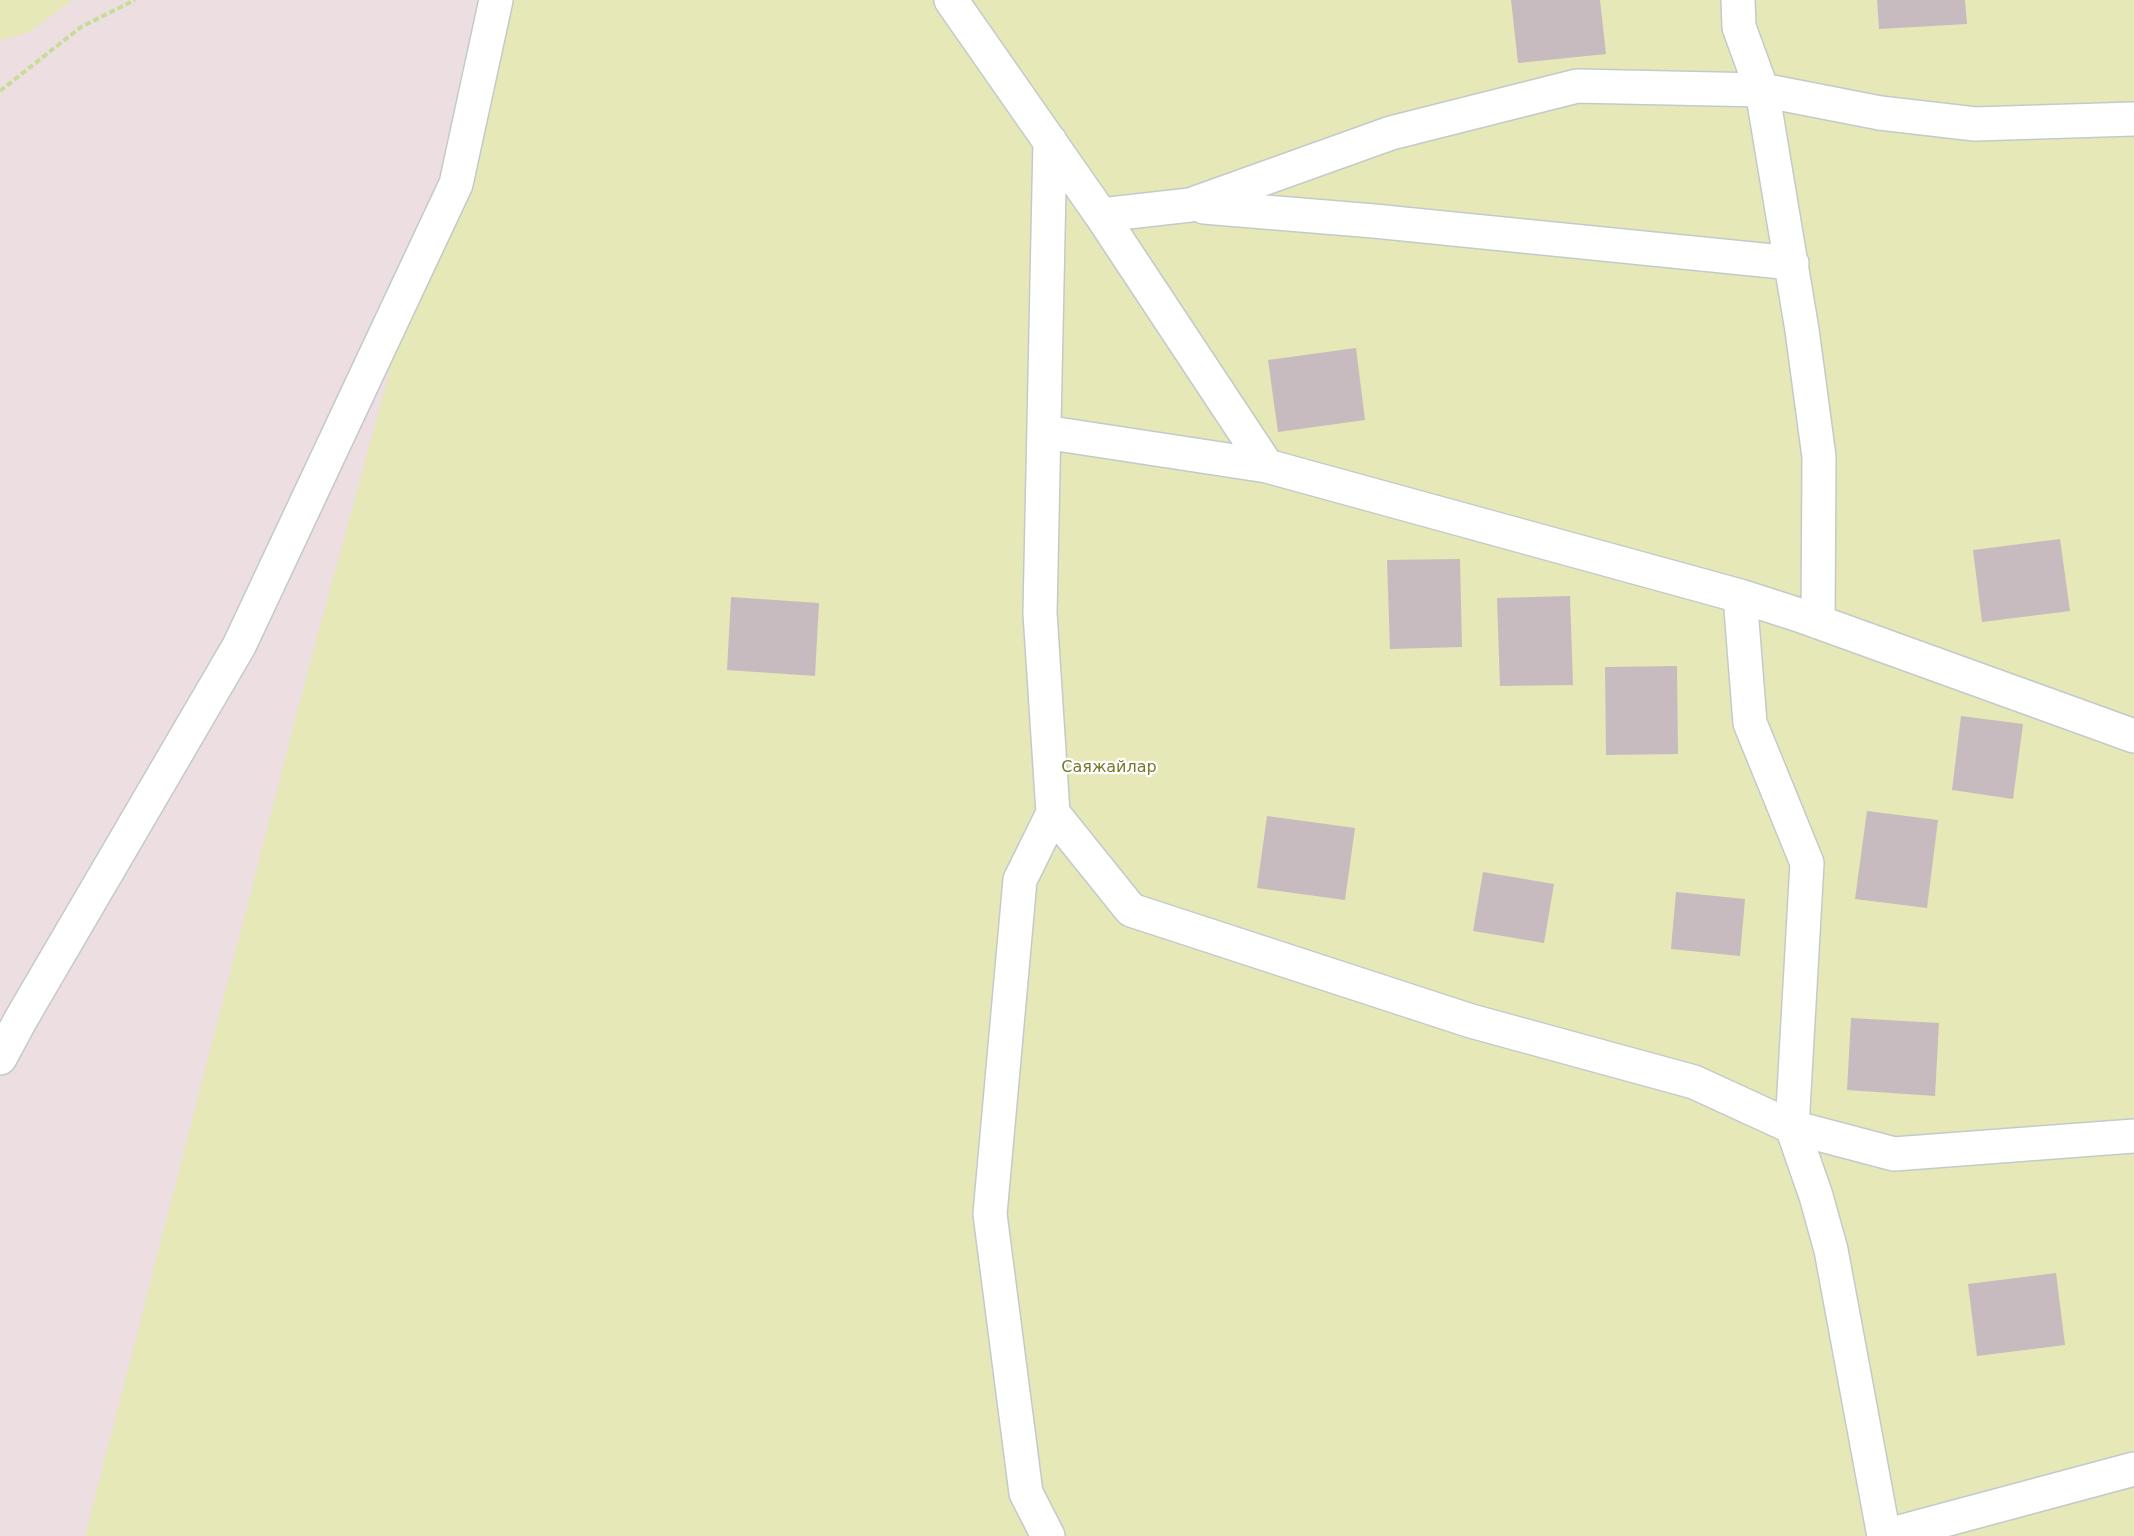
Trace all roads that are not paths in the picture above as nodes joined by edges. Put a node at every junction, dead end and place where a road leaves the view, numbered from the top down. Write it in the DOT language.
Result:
graph roads {
  1 [pos="496,0"];
  2 [pos="951,0"];
  3 [pos="1738,0"];
  4 [pos="1762,90"];
  5 [pos="2134,119"];
  6 [pos="1050,141"];
  7 [pos="1190,205"];
  8 [pos="1101,215"];
  9 [pos="1792,263"];
  10 [pos="1044,432"];
  11 [pos="1267,466"];
  12 [pos="1740,596"];
  13 [pos="1818,622"];
  14 [pos="2134,736"];
  15 [pos="1053,813"];
  16 [pos="0,1058"];
  17 [pos="1792,1127"];
  18 [pos="2134,1136"];
  19 [pos="2134,1469"];
  20 [pos="1048,1536"];
  21 [pos="1884,1536"];
  1 -- 16 [label="lane"];
  2 -- 6 [label="lane"];
  3 -- 4 [label="lane"];
  4 -- 5 [label="lane"];
  4 -- 7 [label="lane"];
  4 -- 9 [label="lane"];
  6 -- 8 [label="lane"];
  6 -- 10 [label="lane"];
  7 -- 8 [label="lane"];
  7 -- 9 [label="lane"];
  8 -- 11 [label="lane"];
  9 -- 13 [label="lane"];
  10 -- 11 [label="lane"];
  10 -- 15 [label="lane"];
  11 -- 12 [label="lane"];
  12 -- 13 [label="lane"];
  12 -- 17 [label="lane"];
  13 -- 14 [label="lane"];
  15 -- 17 [label="lane"];
  15 -- 20 [label="lane"];
  17 -- 18 [label="lane"];
  17 -- 21 [label="lane"];
  19 -- 21 [label="lane"];
}
